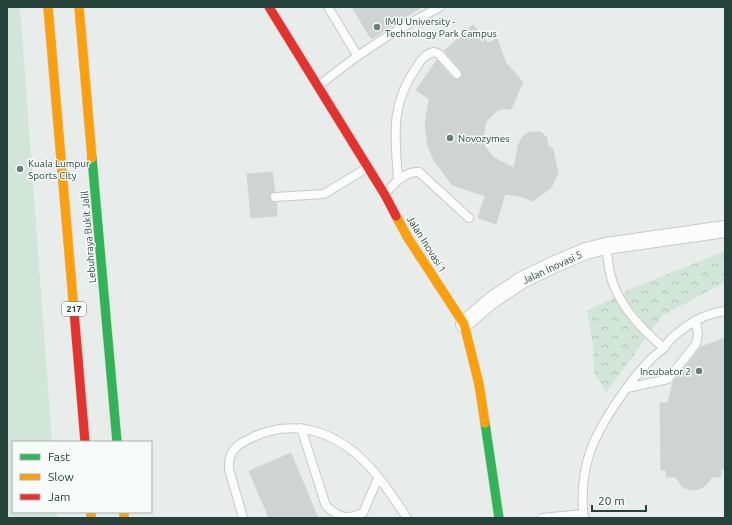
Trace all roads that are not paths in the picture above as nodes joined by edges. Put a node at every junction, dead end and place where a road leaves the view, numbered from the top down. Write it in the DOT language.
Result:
graph roads {
  1 [pos="48,7"];
  2 [pos="79,7"];
  3 [pos="269,7"];
  4 [pos="328,7"];
  5 [pos="440,7"];
  6 [pos="358,55"];
  7 [pos="457,74"];
  8 [pos="318,86"];
  9 [pos="368,168"];
  10 [pos="398,179"];
  11 [pos="385,195"];
  12 [pos="275,196"];
  13 [pos="469,218"];
  14 [pos="725,229"];
  15 [pos="606,246"];
  16 [pos="725,311"];
  17 [pos="696,320"];
  18 [pos="464,324"];
  19 [pos="664,348"];
  20 [pos="627,388"];
  21 [pos="301,428"];
  22 [pos="85,441"];
  23 [pos="117,441"];
  24 [pos="378,478"];
  25 [pos="583,516"];
  26 [pos="243,518"];
  27 [pos="407,518"];
  28 [pos="499,518"];
  29 [pos="542,518"];
  1 -- 22 [label="main road, Lebuhraya Bukit Jalil / 217"];
  2 -- 23 [label="main road, Lebuhraya Bukit Jalil"];
  3 -- 8 [label="main road, Jalan Inovasi 1"];
  4 -- 6 [label="lane"];
  5 -- 6 [label="lane"];
  6 -- 8 [label="lane"];
  7 -- 10 [label="lane"];
  8 -- 9 [label="main road, Jalan Inovasi 1"];
  9 -- 11 [label="main road, Jalan Inovasi 1"];
  9 -- 12 [label="lane"];
  10 -- 11 [label="lane"];
  10 -- 13 [label="lane"];
  11 -- 18 [label="main road, Jalan Inovasi 1"];
  14 -- 15 [label="street, Jalan Inovasi 5"];
  15 -- 18 [label="street, Jalan Inovasi 5"];
  15 -- 19 [label="lane"];
  16 -- 17 [label="lane"];
  17 -- 19 [label="lane"];
  17 -- 20 [label="lane"];
  18 -- 28 [label="main road, Jalan Inovasi 1"];
  19 -- 20 [label="lane"];
  20 -- 25 [label="lane"];
  21 -- 24 [label="lane"];
  21 -- 24 [label="lane"];
  21 -- 26 [label="lane"];
  24 -- 27 [label="lane"];
  25 -- 29 [label="lane"];
}
